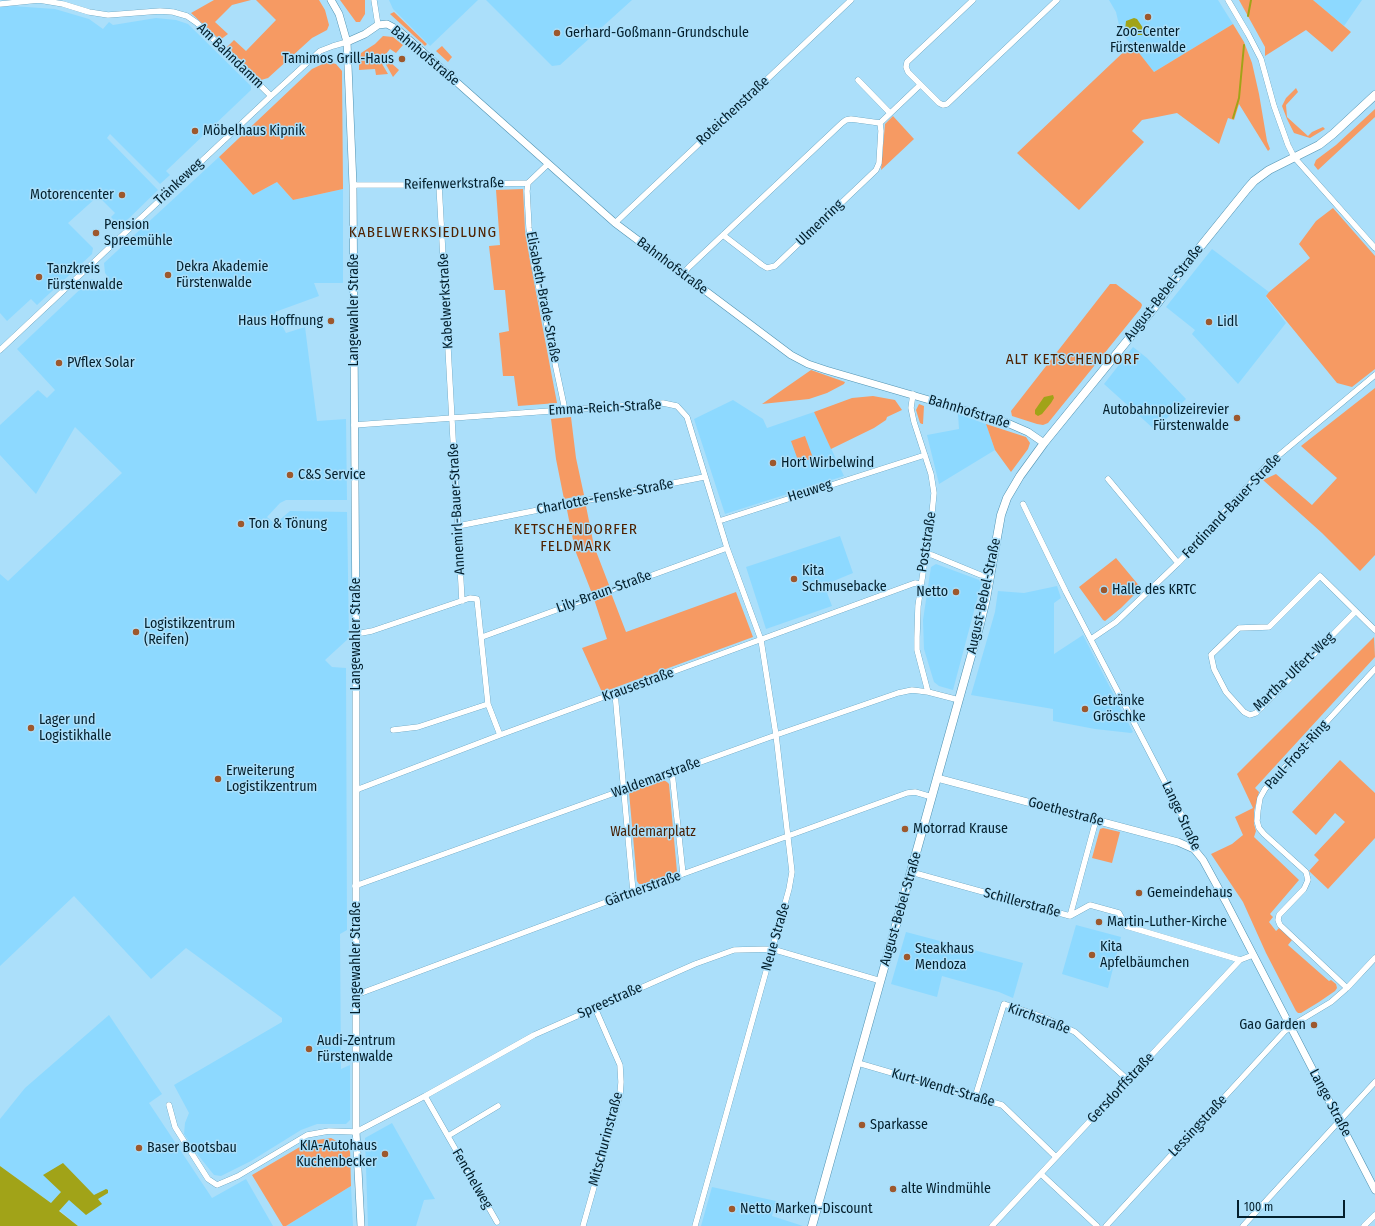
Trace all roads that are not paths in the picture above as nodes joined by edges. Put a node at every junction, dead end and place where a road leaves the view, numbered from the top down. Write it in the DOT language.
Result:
graph roads {
  1 [pos="332,0"];
  2 [pos="374,0"];
  3 [pos="851,0"];
  4 [pos="973,0"];
  5 [pos="1057,0"];
  6 [pos="1228,0"];
  7 [pos="0,4"];
  8 [pos="378,25"];
  9 [pos="348,42"];
  10 [pos="858,80"];
  11 [pos="920,85"];
  12 [pos="1375,95"];
  13 [pos="271,96"];
  14 [pos="890,113"];
  15 [pos="880,123"];
  16 [pos="1294,157"];
  17 [pos="548,164"];
  18 [pos="528,183"];
  19 [pos="353,185"];
  20 [pos="439,185"];
  21 [pos="616,223"];
  22 [pos="723,235"];
  23 [pos="1375,248"];
  24 [pos="683,274"];
  25 [pos="0,350"];
  26 [pos="1375,375"];
  27 [pos="913,394"];
  28 [pos="565,410"];
  29 [pos="453,418"];
  30 [pos="354,424"];
  31 [pos="1044,443"];
  32 [pos="925,455"];
  33 [pos="704,477"];
  34 [pos="1108,478"];
  35 [pos="1023,504"];
  36 [pos="719,521"];
  37 [pos="458,526"];
  38 [pos="727,548"];
  39 [pos="925,554"];
  40 [pos="1178,562"];
  41 [pos="991,576"];
  42 [pos="920,584"];
  43 [pos="462,601"];
  44 [pos="1355,612"];
  45 [pos="1375,630"];
  46 [pos="356,634"];
  47 [pos="482,637"];
  48 [pos="1091,639"];
  49 [pos="761,640"];
  50 [pos="1375,668"];
  51 [pos="928,692"];
  52 [pos="614,693"];
  53 [pos="959,700"];
  54 [pos="488,704"];
  55 [pos="393,730"];
  56 [pos="500,735"];
  57 [pos="776,735"];
  58 [pos="672,772"];
  59 [pos="938,778"];
  60 [pos="356,790"];
  61 [pos="624,790"];
  62 [pos="932,797"];
  63 [pos="1096,820"];
  64 [pos="788,836"];
  65 [pos="1194,849"];
  66 [pos="911,872"];
  67 [pos="682,874"];
  68 [pos="355,886"];
  69 [pos="633,892"];
  70 [pos="1070,916"];
  71 [pos="772,949"];
  72 [pos="1253,955"];
  73 [pos="1375,958"];
  74 [pos="1240,960"];
  75 [pos="881,981"];
  76 [pos="1348,988"];
  77 [pos="356,995"];
  78 [pos="595,1008"];
  79 [pos="1291,1027"];
  80 [pos="858,1063"];
  81 [pos="1128,1080"];
  82 [pos="1375,1082"];
  83 [pos="425,1096"];
  84 [pos="975,1097"];
  85 [pos="169,1105"];
  86 [pos="498,1106"];
  87 [pos="1339,1121"];
  88 [pos="356,1132"];
  89 [pos="448,1136"];
  90 [pos="1056,1157"];
  91 [pos="1041,1174"];
  92 [pos="1375,1190"];
  93 [pos="1375,1215"];
  94 [pos="497,1222"];
  95 [pos="361,1226"];
  96 [pos="583,1226"];
  97 [pos="695,1226"];
  98 [pos="812,1226"];
  99 [pos="992,1226"];
  100 [pos="1097,1226"];
  101 [pos="1106,1226"];
  102 [pos="1243,1226"];
  103 [pos="1364,1226"];
  1 -- 9 [label="street, Langewahler Straße"];
  2 -- 8 [label="street"];
  3 -- 21 [label="street, Roteichenstraße"];
  4 -- 11 [label="street"];
  5 -- 11 [label="street"];
  6 -- 16 [label="street"];
  7 -- 13 [label="street, Am Bahndamm"];
  8 -- 9 [label="street, Bahnhofstraße"];
  8 -- 17 [label="street, Bahnhofstraße"];
  9 -- 13 [label="street, Tränkeweg"];
  9 -- 19 [label="street, Langewahler Straße"];
  10 -- 14 [label="street"];
  11 -- 14 [label="street"];
  12 -- 16 [label="main road, August-Bebel-Straße"];
  13 -- 25 [label="street, Tränkeweg"];
  14 -- 15 [label="street"];
  15 -- 22 [label="street"];
  15 -- 22 [label="street, Ulmenring"];
  16 -- 23 [label="street"];
  16 -- 31 [label="main road, August-Bebel-Straße"];
  17 -- 18 [label="street"];
  17 -- 21 [label="street, Bahnhofstraße"];
  18 -- 20 [label="street, Reifenwerkstraße"];
  18 -- 28 [label="street, Elisabeth-Brade-Straße"];
  19 -- 20 [label="street, Reifenwerkstraße"];
  19 -- 30 [label="street, Langewahler Straße"];
  20 -- 29 [label="street, Kabelwerkstraße"];
  21 -- 24 [label="street, Bahnhofstraße"];
  22 -- 24 [label="street"];
  24 -- 27 [label="street, Bahnhofstraße"];
  26 -- 40 [label="street, Ferdinand-Bauer-Straße"];
  27 -- 31 [label="street, Bahnhofstraße"];
  27 -- 32 [label="street, Poststraße"];
  28 -- 29 [label="street, Emma-Reich-Straße"];
  28 -- 33 [label="street, Emma-Reich-Straße"];
  29 -- 30 [label="street, Emma-Reich-Straße"];
  29 -- 37 [label="street, Annemirl-Bauer-Straße"];
  30 -- 46 [label="street, Langewahler Straße"];
  31 -- 41 [label="main road, August-Bebel-Straße"];
  32 -- 36 [label="street, Heuweg"];
  32 -- 39 [label="street, Poststraße"];
  33 -- 36 [label="street, Emma-Reich-Straße"];
  33 -- 37 [label="street, Charlotte-Fenske-Straße"];
  34 -- 40 [label="street"];
  35 -- 48 [label="street, Lange Straße"];
  36 -- 38 [label="street, Emma-Reich-Straße"];
  37 -- 43 [label="street, Annemirl-Bauer-Straße"];
  38 -- 47 [label="street, Lily-Braun-Straße"];
  38 -- 49 [label="street, Emma-Reich-Straße"];
  39 -- 41 [label="street"];
  39 -- 42 [label="street, Poststraße"];
  40 -- 48 [label="street, Ferdinand-Bauer-Straße"];
  41 -- 53 [label="main road, August-Bebel-Straße"];
  42 -- 49 [label="street, Krausestraße"];
  42 -- 51 [label="street, Poststraße"];
  43 -- 46 [label="street"];
  43 -- 47 [label="street"];
  44 -- 44 [label="street, Martha-Ulfert-Weg"];
  44 -- 45 [label="street, Martha-Ulfert-Weg"];
  46 -- 60 [label="street, Langewahler Straße"];
  47 -- 54 [label="street"];
  48 -- 65 [label="street, Lange Straße"];
  49 -- 52 [label="street, Krausestraße"];
  49 -- 57 [label="street, Neue Straße"];
  50 -- 76 [label="street, Paul-Frost-Ring"];
  51 -- 53 [label="street, Waldemarstraße"];
  51 -- 57 [label="street, Waldemarstraße"];
  52 -- 56 [label="street, Krausestraße"];
  52 -- 61 [label="street"];
  53 -- 59 [label="main road, August-Bebel-Straße"];
  54 -- 55 [label="street"];
  54 -- 56 [label="street"];
  56 -- 60 [label="street, Krausestraße"];
  57 -- 58 [label="street, Waldemarstraße"];
  57 -- 64 [label="street, Neue Straße"];
  58 -- 61 [label="street, Waldemarstraße"];
  58 -- 67 [label="street"];
  59 -- 62 [label="main road, August-Bebel-Straße"];
  59 -- 63 [label="street, Goethestraße"];
  60 -- 68 [label="street, Langewahler Straße"];
  61 -- 68 [label="street, Waldemarstraße"];
  61 -- 69 [label="street"];
  62 -- 64 [label="street, Gärtnerstraße"];
  62 -- 66 [label="main road, August-Bebel-Straße"];
  63 -- 65 [label="street, Goethestraße"];
  63 -- 70 [label="street"];
  64 -- 67 [label="street, Gärtnerstraße"];
  64 -- 71 [label="street, Neue Straße"];
  65 -- 72 [label="street, Lange Straße"];
  66 -- 70 [label="street, Schillerstraße"];
  66 -- 75 [label="main road, August-Bebel-Straße"];
  67 -- 69 [label="street, Gärtnerstraße"];
  68 -- 77 [label="street, Langewahler Straße"];
  69 -- 77 [label="street, Gärtnerstraße"];
  70 -- 74 [label="street, Schillerstraße"];
  71 -- 75 [label="street, Spreestraße"];
  71 -- 78 [label="street, Spreestraße"];
  71 -- 97 [label="street, Neue Straße"];
  72 -- 74 [label="street, Gersdorffstraße"];
  72 -- 79 [label="street, Lange Straße"];
  73 -- 76 [label="street"];
  74 -- 81 [label="street, Gersdorffstraße"];
  75 -- 80 [label="main road, August-Bebel-Straße"];
  76 -- 79 [label="street"];
  77 -- 88 [label="street, Langewahler Straße"];
  78 -- 83 [label="street, Spreestraße"];
  78 -- 96 [label="street, Mitschurinstraße"];
  79 -- 87 [label="street, Lange Straße"];
  79 -- 101 [label="street, Lessingstraße"];
  80 -- 84 [label="street, Kurt-Wendt-Straße"];
  80 -- 98 [label="main road, August-Bebel-Straße"];
  81 -- 84 [label="street, Kirchstraße"];
  81 -- 90 [label="street, Gersdorffstraße"];
  82 -- 87 [label="street"];
  83 -- 88 [label="street, Spreestraße"];
  83 -- 89 [label="street, Fenchelweg"];
  84 -- 90 [label="street, Kurt-Wendt-Straße"];
  85 -- 88 [label="street"];
  86 -- 89 [label="street, Fenchelweg"];
  87 -- 92 [label="street, Lange Straße"];
  87 -- 102 [label="street"];
  88 -- 95 [label="street, Langewahler Straße"];
  89 -- 94 [label="street, Fenchelweg"];
  90 -- 91 [label="street, Gersdorffstraße"];
  91 -- 99 [label="street, Gersdorffstraße"];
  91 -- 100 [label="street"];
  93 -- 103 [label="street"];
}
